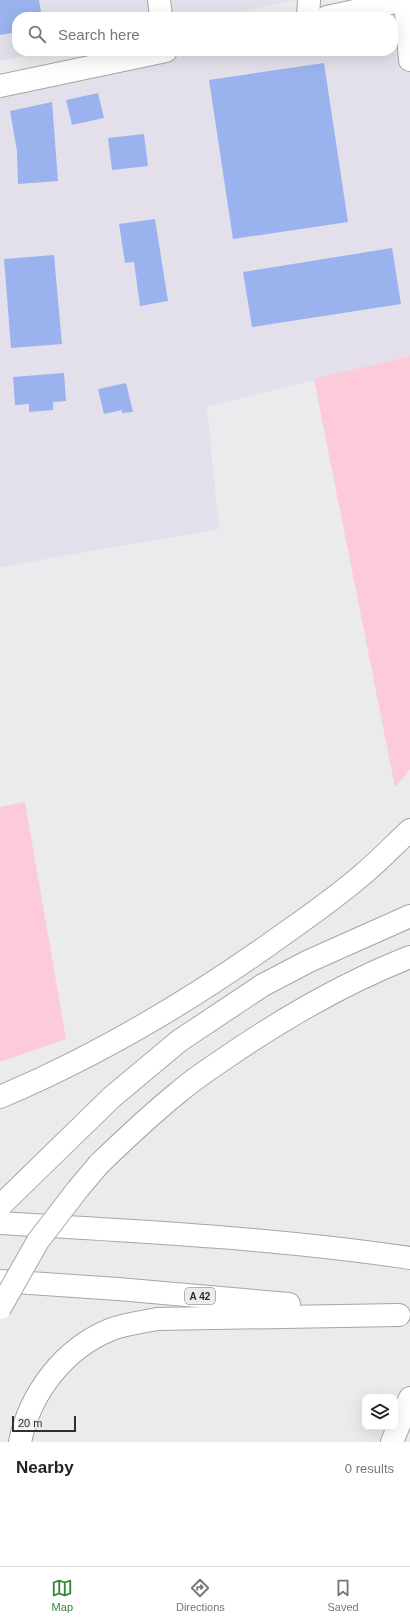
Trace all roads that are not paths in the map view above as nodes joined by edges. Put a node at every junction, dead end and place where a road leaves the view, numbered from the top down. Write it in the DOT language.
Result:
graph roads {
  1 [pos="159,0"];
  2 [pos="309,0"];
  3 [pos="405,0"];
  4 [pos="160,12"];
  5 [pos="308,12"];
  6 [pos="350,12"];
  7 [pos="142,56"];
  8 [pos="410,60"];
  9 [pos="0,86"];
  10 [pos="410,830"];
  11 [pos="410,916"];
  12 [pos="410,957"];
  13 [pos="0,1097"];
  14 [pos="0,1206"];
  15 [pos="0,1223"];
  16 [pos="410,1258"];
  17 [pos="0,1281"];
  18 [pos="0,1308"];
  19 [pos="405,1316"];
  20 [pos="410,1398"];
  21 [pos="20,1442"];
  22 [pos="392,1442"];
  1 -- 4 [label="main road"];
  2 -- 5 [label="main road"];
  3 -- 6 [label="main road"];
  3 -- 8 [label="main road"];
  7 -- 9 [label="main road"];
  10 -- 13 [label="main road"];
  11 -- 14 [label="main road"];
  12 -- 18 [label="main road, bridge"];
  15 -- 16 [label="main road"];
  17 -- 19 [label="main road, A 42"];
  19 -- 21 [label="main road"];
  20 -- 22 [label="main road"];
}
